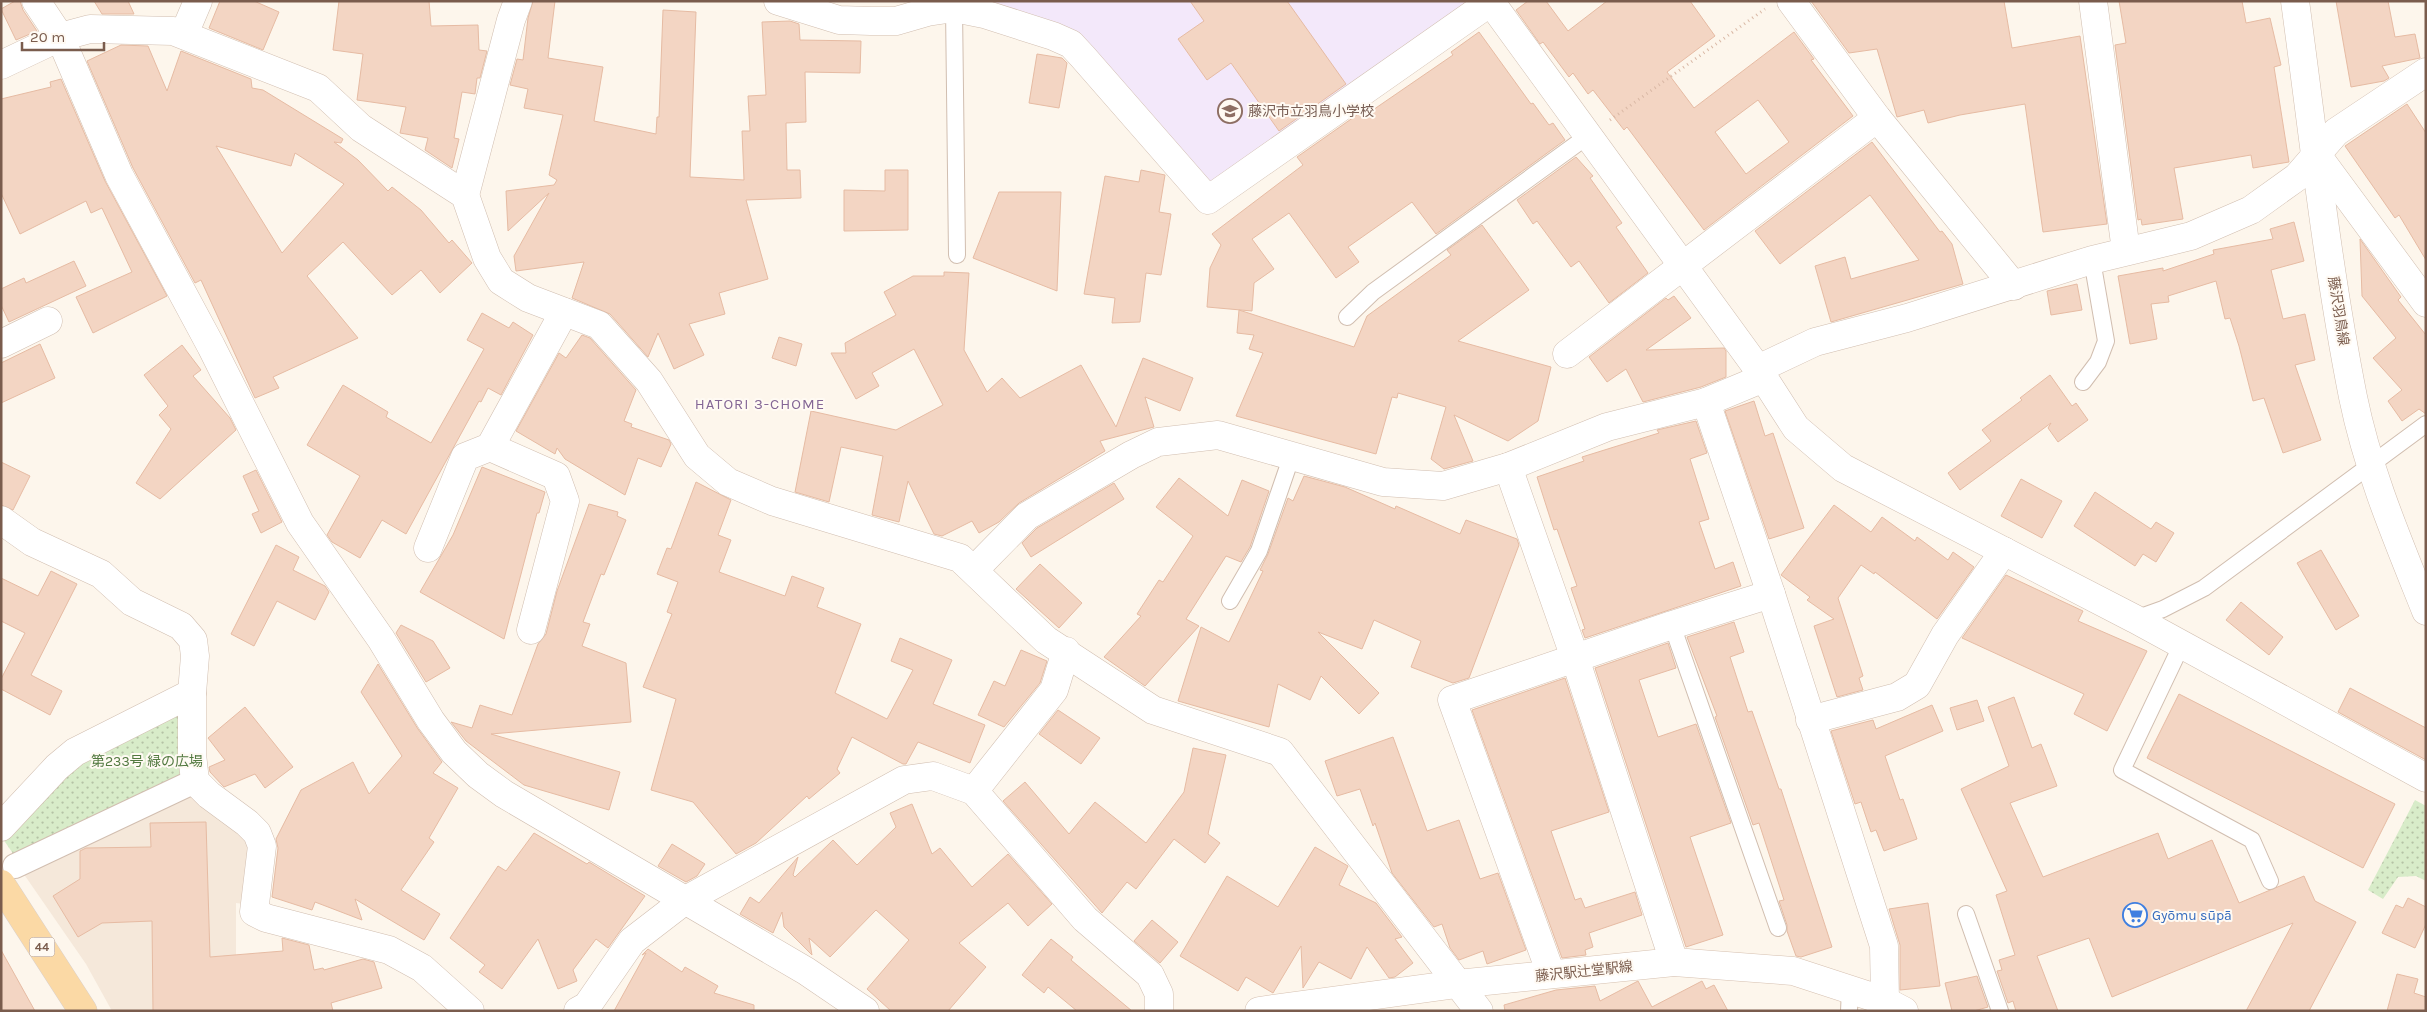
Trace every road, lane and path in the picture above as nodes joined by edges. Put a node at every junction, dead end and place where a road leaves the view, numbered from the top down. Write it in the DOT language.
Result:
graph roads {
  1 [pos="36,1"];
  2 [pos="198,1"];
  3 [pos="518,1"];
  4 [pos="778,1"];
  5 [pos="2093,1"];
  6 [pos="2295,1"];
  7 [pos="1491,2"];
  8 [pos="1780,4"];
  9 [pos="971,8"];
  10 [pos="184,34"];
  11 [pos="60,37"];
  12 [pos="1,65"];
  13 [pos="2426,72"];
  14 [pos="1877,118"];
  15 [pos="1589,135"];
  16 [pos="2316,155"];
  17 [pos="466,195"];
  18 [pos="2126,251"];
  19 [pos="957,255"];
  20 [pos="2092,260"];
  21 [pos="1684,265"];
  22 [pos="2014,286"];
  23 [pos="2426,303"];
  24 [pos="564,312"];
  25 [pos="1347,317"];
  26 [pos="48,321"];
  27 [pos="1,344"];
  28 [pos="1567,354"];
  29 [pos="1758,369"];
  30 [pos="2083,382"];
  31 [pos="1706,402"];
  32 [pos="2426,424"];
  33 [pos="490,447"];
  34 [pos="1292,455"];
  35 [pos="2371,465"];
  36 [pos="1508,467"];
  37 [pos="1,520"];
  38 [pos="428,548"];
  39 [pos="2004,551"];
  40 [pos="974,570"];
  41 [pos="1771,594"];
  42 [pos="1230,601"];
  43 [pos="2426,611"];
  44 [pos="2135,619"];
  45 [pos="1672,625"];
  46 [pos="531,630"];
  47 [pos="2182,644"];
  48 [pos="1066,651"];
  49 [pos="1575,658"];
  50 [pos="192,693"];
  51 [pos="1810,720"];
  52 [pos="2426,778"];
  53 [pos="195,781"];
  54 [pos="974,791"];
  55 [pos="1,828"];
  56 [pos="8,875"];
  57 [pos="2270,881"];
  58 [pos="684,901"];
  59 [pos="1966,914"];
  60 [pos="1778,928"];
  61 [pos="1674,962"];
  62 [pos="1551,974"];
  63 [pos="1457,984"];
  64 [pos="1850,1000"];
  65 [pos="1894,1006"];
  66 [pos="583,1009"];
  67 [pos="83,1011"];
  68 [pos="470,1011"];
  69 [pos="865,1011"];
  70 [pos="1159,1011"];
  71 [pos="1259,1011"];
  72 [pos="1479,1011"];
  73 [pos="2000,1011"];
  1 -- 11 [label="street"];
  2 -- 10 [label="street"];
  3 -- 17 [label="street"];
  4 -- 9 [label="street"];
  5 -- 18 [label="street"];
  6 -- 16 [label="street, 藤沢羽鳥線"];
  7 -- 9 [label="street"];
  7 -- 15 [label="street"];
  8 -- 14 [label="street"];
  8 -- 15 [label="path"];
  9 -- 19 [label="lane"];
  10 -- 11 [label="street"];
  10 -- 17 [label="street"];
  11 -- 12 [label="street"];
  11 -- 58 [label="street"];
  13 -- 16 [label="street"];
  14 -- 21 [label="street"];
  14 -- 22 [label="street"];
  15 -- 21 [label="street"];
  15 -- 25 [label="lane"];
  16 -- 18 [label="street"];
  16 -- 23 [label="street"];
  16 -- 35 [label="street, 藤沢羽鳥線"];
  17 -- 24 [label="street"];
  18 -- 20 [label="street"];
  20 -- 22 [label="street"];
  20 -- 30 [label="lane"];
  21 -- 28 [label="street"];
  21 -- 29 [label="street"];
  22 -- 29 [label="street"];
  24 -- 33 [label="street"];
  24 -- 40 [label="street"];
  26 -- 27 [label="street"];
  29 -- 31 [label="street"];
  29 -- 39 [label="street"];
  31 -- 36 [label="street"];
  31 -- 41 [label="street"];
  32 -- 35 [label="lane"];
  33 -- 38 [label="street"];
  33 -- 46 [label="street"];
  34 -- 36 [label="street"];
  34 -- 40 [label="street"];
  34 -- 42 [label="lane"];
  35 -- 43 [label="street, 藤沢羽鳥線"];
  35 -- 44 [label="lane"];
  36 -- 49 [label="street"];
  37 -- 50 [label="street"];
  39 -- 44 [label="street"];
  39 -- 51 [label="street"];
  40 -- 48 [label="street"];
  41 -- 45 [label="street"];
  41 -- 51 [label="street"];
  44 -- 47 [label="street"];
  45 -- 49 [label="street"];
  45 -- 60 [label="lane"];
  47 -- 52 [label="street"];
  47 -- 57 [label="lane"];
  48 -- 54 [label="street"];
  48 -- 63 [label="street"];
  49 -- 61 [label="street"];
  49 -- 62 [label="street"];
  50 -- 53 [label="street"];
  50 -- 55 [label="street"];
  51 -- 65 [label="street"];
  53 -- 56 [label="street"];
  53 -- 68 [label="street"];
  54 -- 58 [label="street"];
  54 -- 70 [label="street"];
  56 -- 67 [label="main road, 44"];
  58 -- 66 [label="street"];
  58 -- 69 [label="street"];
  59 -- 73 [label="lane"];
  61 -- 62 [label="street, 藤沢駅辻堂駅線"];
  61 -- 64 [label="street, 藤沢駅辻堂駅線"];
  62 -- 63 [label="street, 藤沢駅辻堂駅線"];
  63 -- 71 [label="street, 藤沢駅辻堂駅線"];
  63 -- 72 [label="street"];
  64 -- 65 [label="street, 藤沢駅辻堂駅線"];
}
